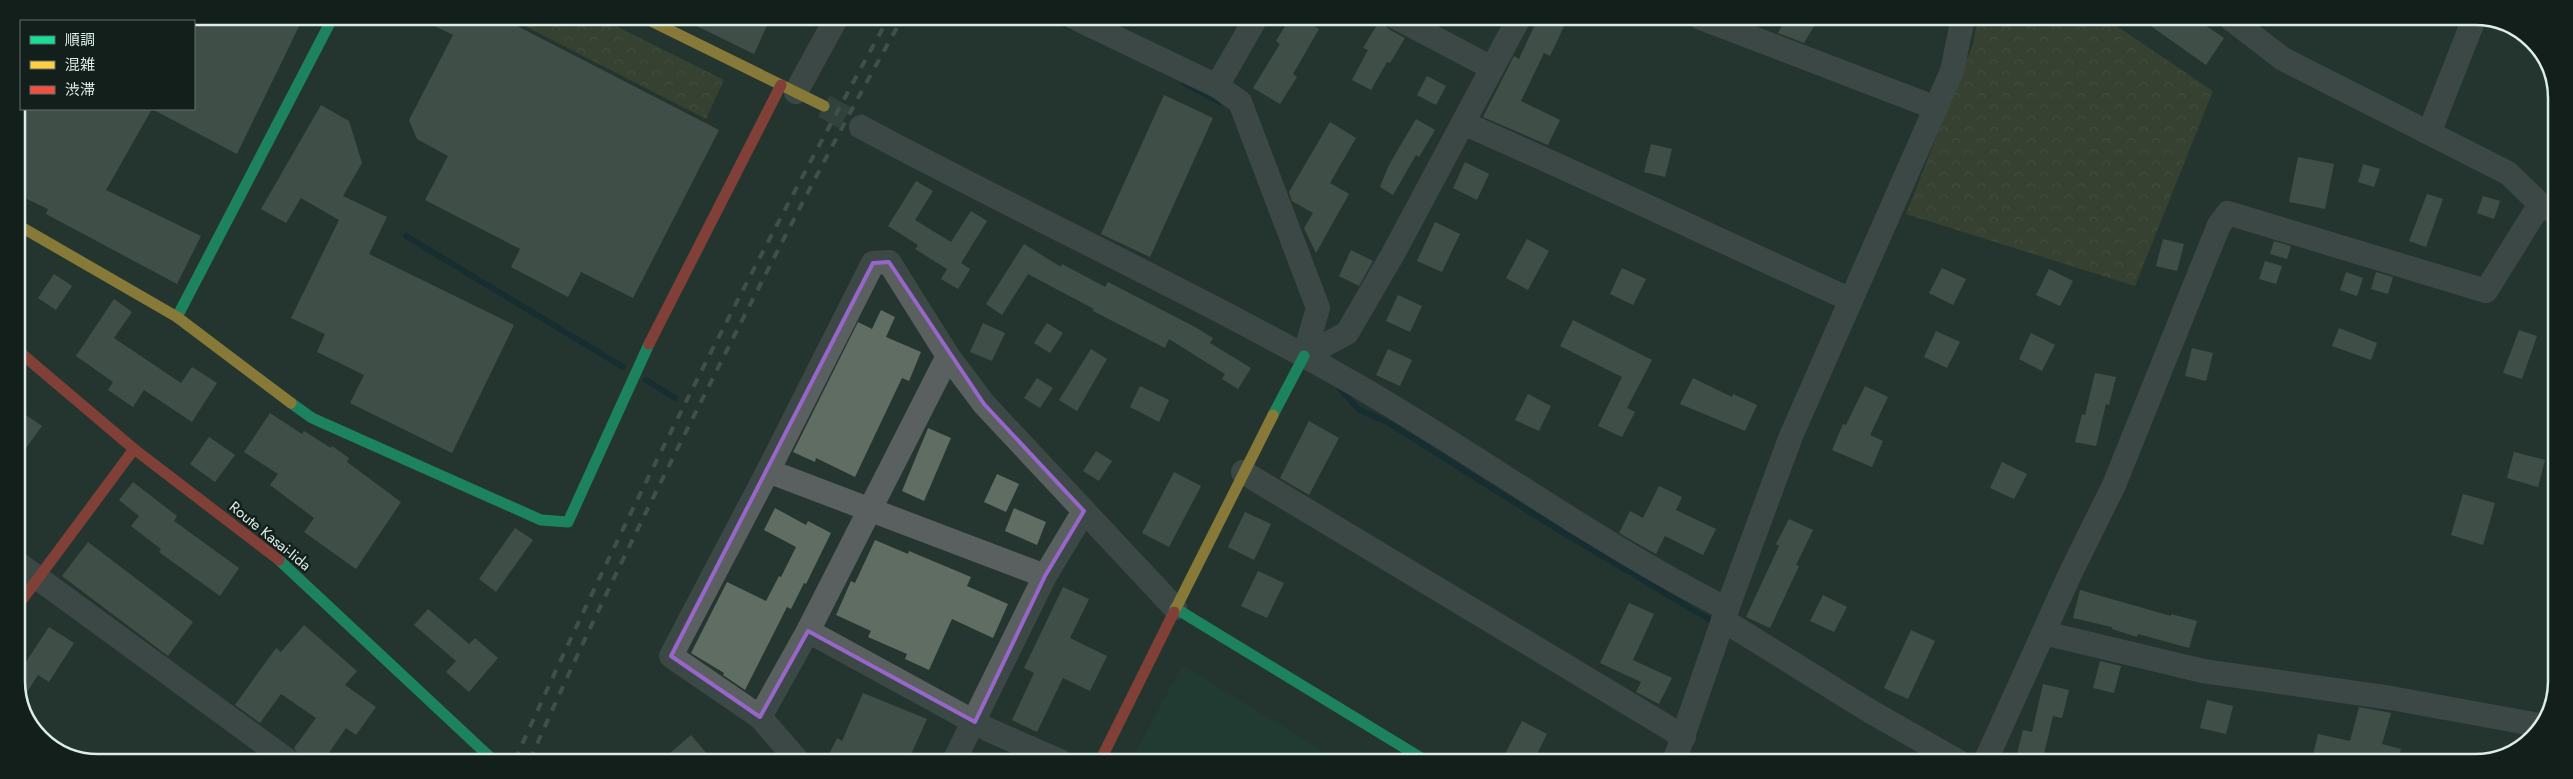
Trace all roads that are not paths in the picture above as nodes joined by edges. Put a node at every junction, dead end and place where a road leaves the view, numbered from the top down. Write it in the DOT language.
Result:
graph roads {
  1 [pos="328,25"];
  2 [pos="659,25"];
  3 [pos="832,25"];
  4 [pos="1090,25"];
  5 [pos="1252,25"];
  6 [pos="1410,25"];
  7 [pos="1515,25"];
  8 [pos="1719,25"];
  9 [pos="1962,25"];
  10 [pos="2238,25"];
  11 [pos="2472,25"];
  12 [pos="1492,68"];
  13 [pos="1217,86"];
  14 [pos="788,89"];
  15 [pos="824,106"];
  16 [pos="1936,108"];
  17 [pos="1463,123"];
  18 [pos="861,127"];
  19 [pos="2429,134"];
  20 [pos="2548,209"];
  21 [pos="25,229"];
  22 [pos="1851,300"];
  23 [pos="178,316"];
  24 [pos="948,356"];
  25 [pos="1304,356"];
  26 [pos="25,357"];
  27 [pos="134,449"];
  28 [pos="768,471"];
  29 [pos="1243,472"];
  30 [pos="869,510"];
  31 [pos="1084,511"];
  32 [pos="25,569"];
  33 [pos="1044,576"];
  34 [pos="38,578"];
  35 [pos="25,596"];
  36 [pos="1175,608"];
  37 [pos="1725,614"];
  38 [pos="808,631"];
  39 [pos="2044,633"];
  40 [pos="760,717"];
  41 [pos="975,722"];
  42 [pos="2534,724"];
  43 [pos="1684,737"];
  44 [pos="279,754"];
  45 [pos="479,754"];
  46 [pos="792,754"];
  47 [pos="958,754"];
  48 [pos="1045,754"];
  49 [pos="1103,754"];
  50 [pos="1413,754"];
  51 [pos="1677,754"];
  52 [pos="1945,754"];
  53 [pos="1989,754"];
  1 -- 23 [label="street"];
  2 -- 14 [label="street"];
  3 -- 14 [label="street"];
  4 -- 13 [label="street"];
  5 -- 13 [label="street"];
  6 -- 12 [label="street"];
  7 -- 12 [label="street"];
  8 -- 16 [label="street"];
  9 -- 16 [label="street"];
  10 -- 19 [label="street"];
  11 -- 19 [label="street"];
  12 -- 17 [label="street"];
  13 -- 25 [label="street"];
  14 -- 15 [label="street"];
  14 -- 23 [label="street"];
  16 -- 22 [label="street"];
  17 -- 22 [label="street"];
  17 -- 25 [label="street"];
  18 -- 25 [label="street"];
  19 -- 20 [label="street"];
  20 -- 39 [label="street"];
  21 -- 23 [label="street"];
  22 -- 37 [label="street"];
  24 -- 28 [label="street"];
  24 -- 30 [label="street"];
  24 -- 31 [label="street"];
  25 -- 29 [label="street"];
  25 -- 37 [label="street"];
  26 -- 27 [label="street, Route Kasai-Iida"];
  27 -- 34 [label="street"];
  27 -- 45 [label="street, Route Kasai-Iida"];
  28 -- 30 [label="street"];
  28 -- 40 [label="street"];
  29 -- 36 [label="street"];
  29 -- 43 [label="street"];
  30 -- 33 [label="street"];
  30 -- 38 [label="street"];
  31 -- 33 [label="street"];
  31 -- 36 [label="street"];
  32 -- 34 [label="street"];
  33 -- 41 [label="street"];
  34 -- 35 [label="street"];
  34 -- 44 [label="street"];
  36 -- 49 [label="street"];
  36 -- 50 [label="street"];
  37 -- 43 [label="street"];
  37 -- 52 [label="street"];
  38 -- 40 [label="street"];
  38 -- 41 [label="street"];
  39 -- 42 [label="street"];
  39 -- 53 [label="street"];
  40 -- 46 [label="street"];
  41 -- 47 [label="street"];
  41 -- 48 [label="street"];
  43 -- 51 [label="street"];
}
